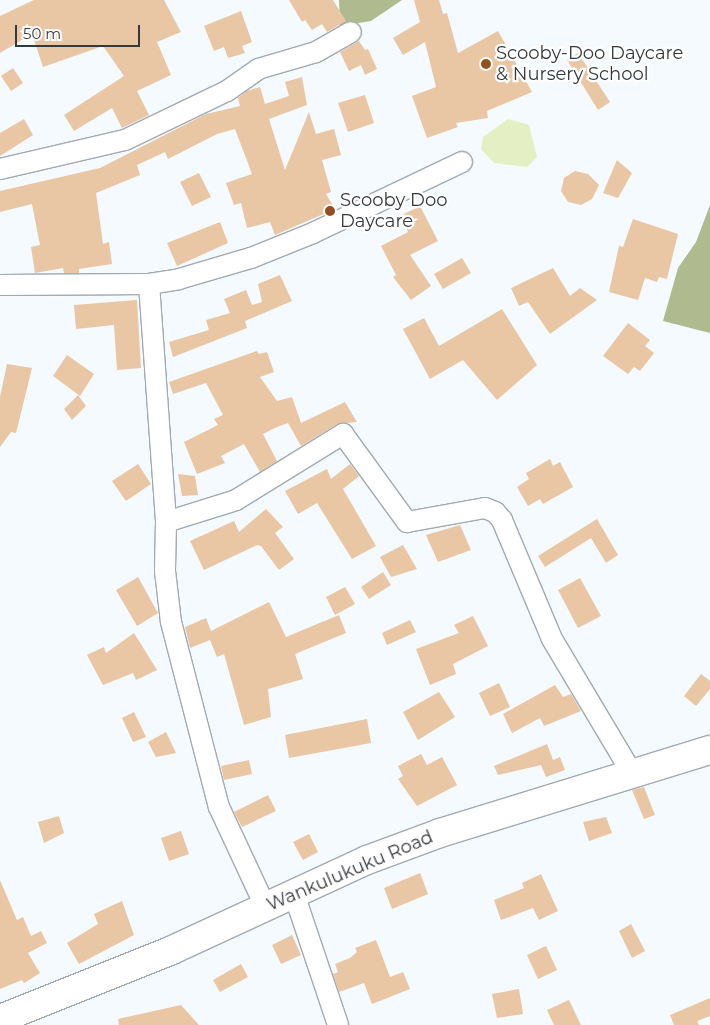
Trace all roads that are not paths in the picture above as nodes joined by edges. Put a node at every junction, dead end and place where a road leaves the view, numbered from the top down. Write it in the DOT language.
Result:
graph roads {
  1 [pos="351,32"];
  2 [pos="462,162"];
  3 [pos="0,169"];
  4 [pos="149,284"];
  5 [pos="0,285"];
  6 [pos="166,522"];
  7 [pos="710,750"];
  8 [pos="632,773"];
  9 [pos="294,894"];
  10 [pos="266,908"];
  11 [pos="0,1020"];
  12 [pos="338,1025"];
  1 -- 3 [label="street"];
  2 -- 4 [label="street"];
  4 -- 5 [label="street"];
  4 -- 6 [label="street"];
  6 -- 8 [label="street"];
  6 -- 10 [label="street"];
  7 -- 8 [label="main road, Wankulukuku Road"];
  8 -- 9 [label="main road, Wankulukuku Road"];
  9 -- 10 [label="main road, Wankulukuku Road"];
  9 -- 12 [label="street"];
  10 -- 11 [label="main road, Wankulukuku Road"];
}
